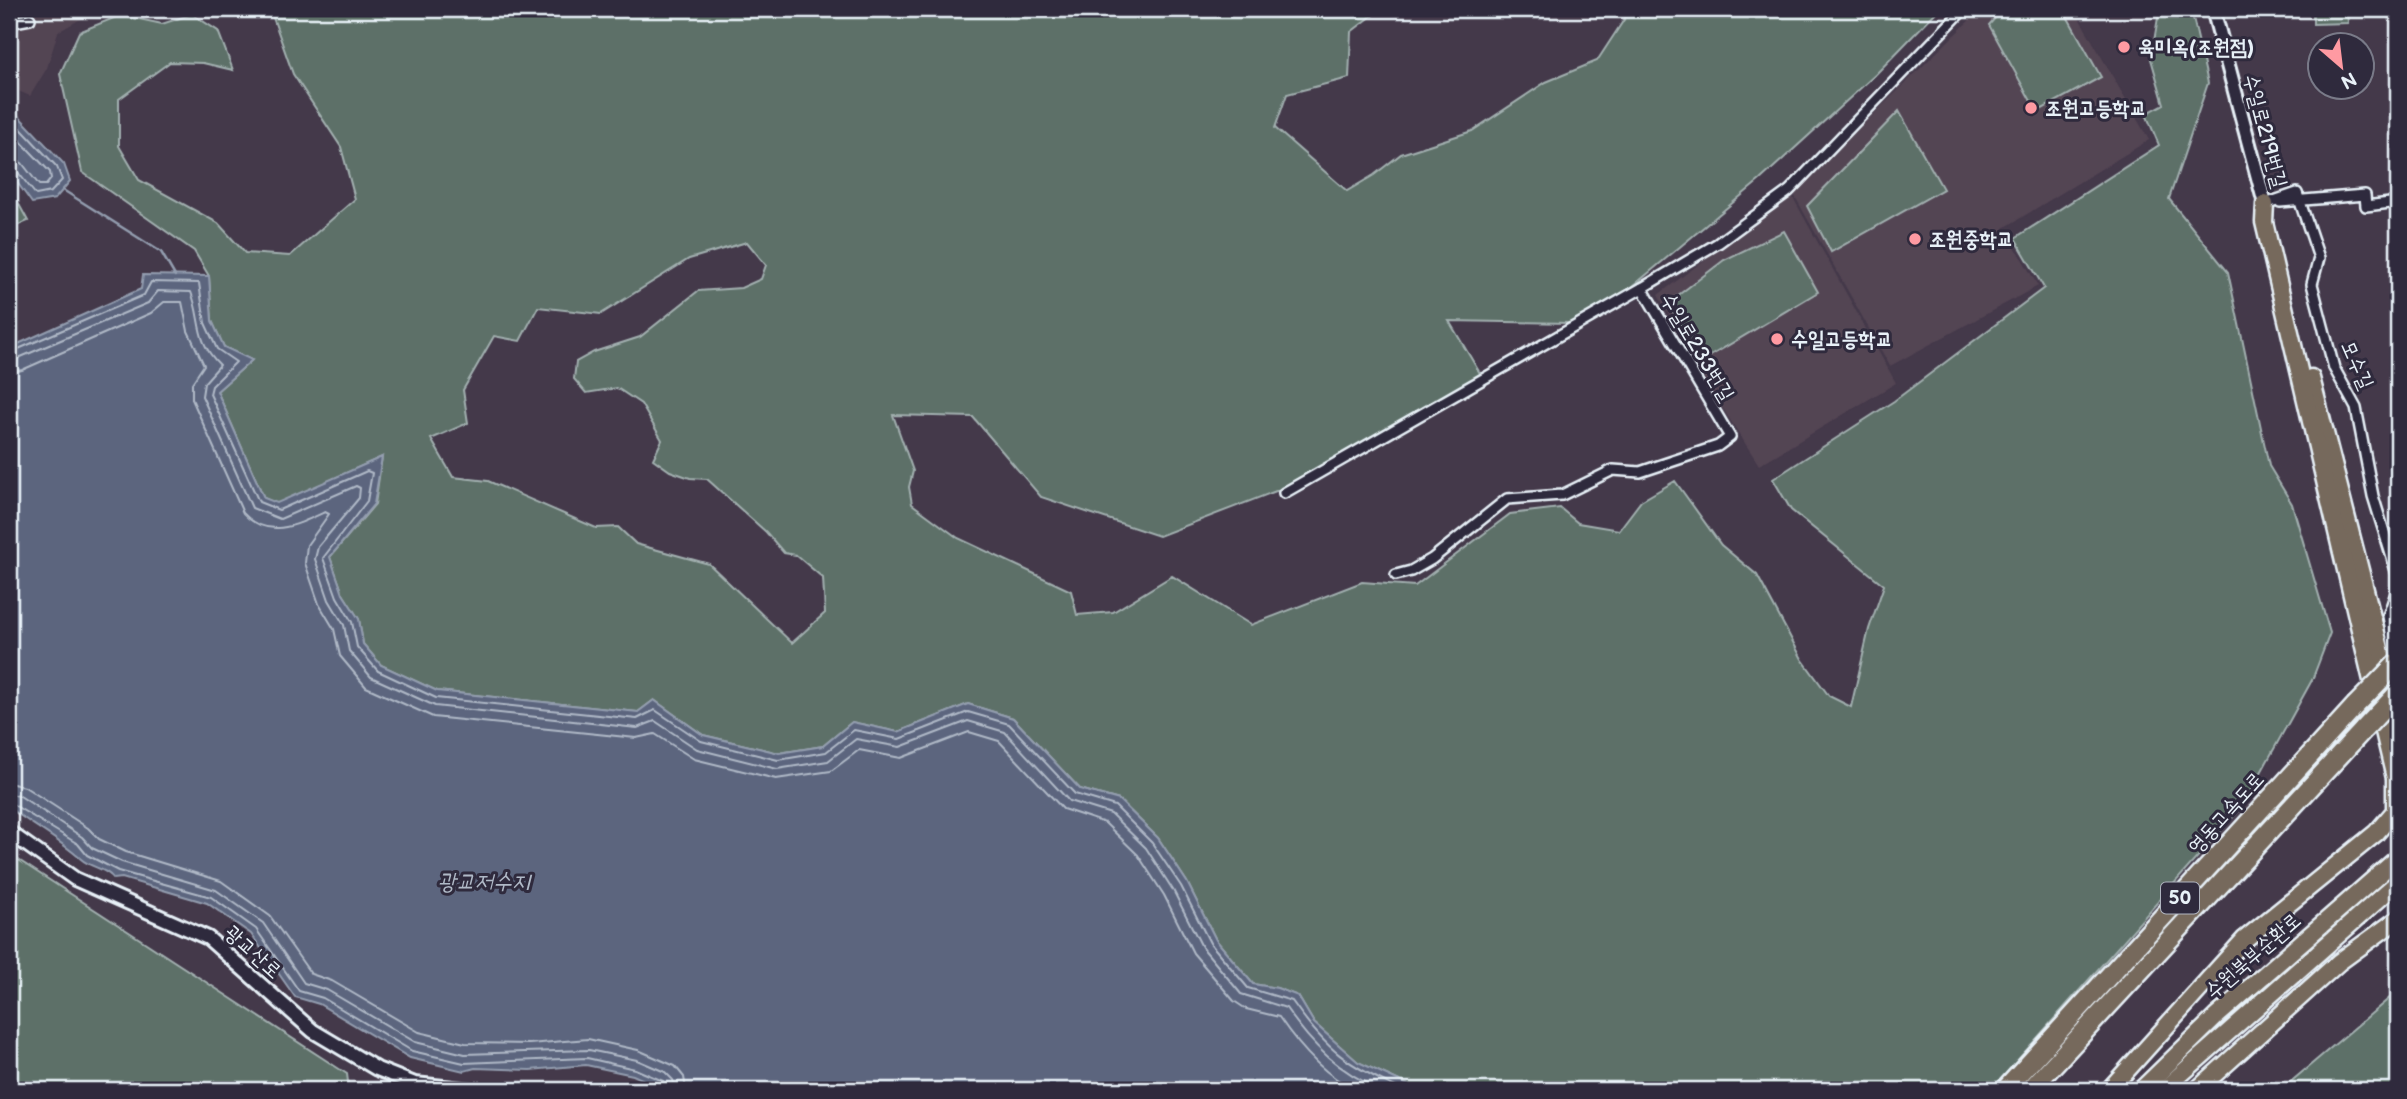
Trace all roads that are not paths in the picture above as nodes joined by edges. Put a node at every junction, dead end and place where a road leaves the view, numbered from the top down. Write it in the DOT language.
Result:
graph roads {
  1 [pos="1964,9"];
  2 [pos="2213,9"];
  3 [pos="30,19"];
  4 [pos="9,23"];
  5 [pos="2301,201"];
  6 [pos="2398,202"];
  7 [pos="2264,204"];
  8 [pos="1642,288"];
  9 [pos="1284,493"];
  10 [pos="1396,575"];
  11 [pos="2398,664"];
  12 [pos="2398,693"];
  13 [pos="2398,719"];
  14 [pos="9,832"];
  15 [pos="2395,860"];
  16 [pos="2398,882"];
  17 [pos="2398,919"];
  18 [pos="472,1090"];
  19 [pos="2005,1090"];
  20 [pos="2030,1090"];
  21 [pos="2109,1090"];
  22 [pos="2141,1090"];
  23 [pos="2163,1090"];
  24 [pos="2197,1090"];
  1 -- 8 [label="street, 수일로233번길"];
  2 -- 7 [label="street, 수일로219번길"];
  3 -- 4 [label="street"];
  5 -- 6 [label="street, 수일로219번길"];
  5 -- 7 [label="street, 수일로219번길"];
  5 -- 11 [label="street, 모수길"];
  7 -- 13 [label="highway"];
  7 -- 21 [label="highway"];
  8 -- 9 [label="street"];
  8 -- 10 [label="street, 수일로233번길"];
  11 -- 19 [label="highway, 영동고속도로 / 50, bridge"];
  12 -- 20 [label="highway, 영동고속도로 / 50, bridge"];
  14 -- 18 [label="street, 광교산로"];
  15 -- 22 [label="highway, 수원북부순환로"];
  16 -- 23 [label="highway, 수원북부순환로"];
  17 -- 24 [label="highway"];
}
